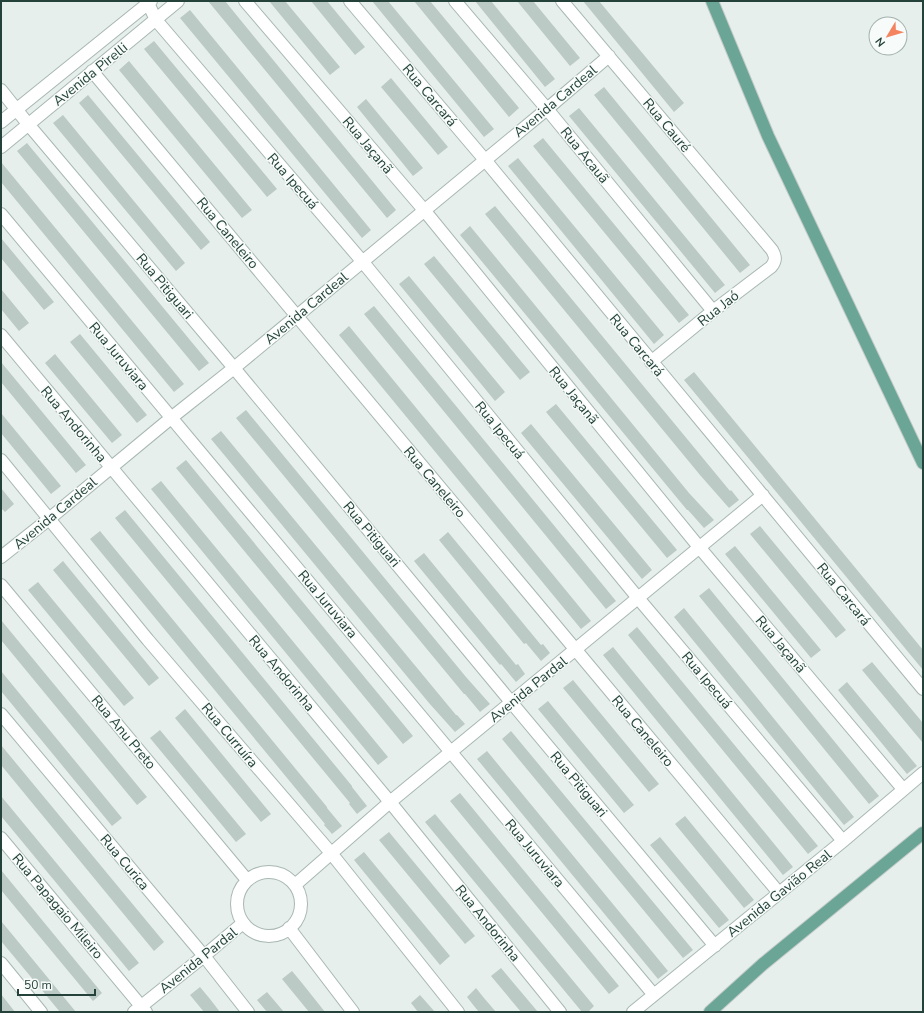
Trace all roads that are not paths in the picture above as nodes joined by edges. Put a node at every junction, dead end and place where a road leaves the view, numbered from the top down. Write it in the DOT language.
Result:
graph roads {
  1 [pos="178,1"];
  2 [pos="245,1"];
  3 [pos="350,1"];
  4 [pos="455,1"];
  5 [pos="562,1"];
  6 [pos="712,1"];
  7 [pos="149,2"];
  8 [pos="156,20"];
  9 [pos="609,56"];
  10 [pos="92,71"];
  11 [pos="1,90"];
  12 [pos="547,109"];
  13 [pos="17,110"];
  14 [pos="1,122"];
  15 [pos="28,124"];
  16 [pos="1,147"];
  17 [pos="485,160"];
  18 [pos="424,210"];
  19 [pos="1,214"];
  20 [pos="772,250"];
  21 [pos="362,261"];
  22 [pos="713,311"];
  23 [pos="297,316"];
  24 [pos="1,335"];
  25 [pos="652,362"];
  26 [pos="234,368"];
  27 [pos="171,418"];
  28 [pos="1,460"];
  29 [pos="923,463"];
  30 [pos="110,467"];
  31 [pos="763,495"];
  32 [pos="49,519"];
  33 [pos="699,547"];
  34 [pos="1,557"];
  35 [pos="1,585"];
  36 [pos="638,598"];
  37 [pos="576,650"];
  38 [pos="923,689"];
  39 [pos="511,702"];
  40 [pos="1,714"];
  41 [pos="451,752"];
  42 [pos="923,773"];
  43 [pos="903,789"];
  44 [pos="390,802"];
  45 [pos="923,833"];
  46 [pos="1,838"];
  47 [pos="842,841"];
  48 [pos="331,853"];
  49 [pos="247,880"];
  50 [pos="295,885"];
  51 [pos="779,894"];
  52 [pos="243,923"];
  53 [pos="289,928"];
  54 [pos="715,946"];
  55 [pos="204,956"];
  56 [pos="1,963"];
  57 [pos="654,995"];
  58 [pos="140,1010"];
  59 [pos="42,1012"];
  60 [pos="248,1012"];
  61 [pos="353,1012"];
  62 [pos="458,1012"];
  63 [pos="560,1012"];
  64 [pos="633,1012"];
  65 [pos="710,1012"];
  1 -- 8 [label="street, Avenida Pirelli"];
  2 -- 18 [label="street, Rua Jaçanã"];
  3 -- 17 [label="street, Rua Carcará"];
  4 -- 12 [label="street, Rua Acauã"];
  5 -- 9 [label="street, Rua Cauré"];
  6 -- 29 [label="main road"];
  7 -- 8 [label="street, Rua Ipecuá"];
  7 -- 13 [label="street, Avenida Pirelli"];
  8 -- 10 [label="street, Avenida Pirelli"];
  8 -- 21 [label="street, Rua Ipecuá"];
  9 -- 12 [label="street, Avenida Cardeal"];
  9 -- 20 [label="street, Rua Cauré"];
  10 -- 15 [label="street, Avenida Pirelli"];
  10 -- 23 [label="street, Rua Caneleiro"];
  11 -- 13 [label="street, Rua Pitiguari"];
  12 -- 17 [label="street, Avenida Cardeal"];
  12 -- 22 [label="street, Rua Acauã"];
  13 -- 14 [label="street, Avenida Pirelli"];
  13 -- 15 [label="street, Rua Pitiguari"];
  15 -- 16 [label="street, Avenida Pirelli"];
  15 -- 26 [label="street, Rua Pitiguari"];
  17 -- 18 [label="street, Avenida Cardeal"];
  17 -- 25 [label="street, Rua Carcará"];
  18 -- 21 [label="street, Avenida Cardeal"];
  18 -- 33 [label="street, Rua Jaçanã"];
  19 -- 27 [label="street, Rua Juruviara"];
  20 -- 22 [label="street, Rua Jaó"];
  21 -- 23 [label="street, Avenida Cardeal"];
  21 -- 36 [label="street, Rua Ipecuá"];
  22 -- 25 [label="street, Rua Jaó"];
  23 -- 26 [label="street, Avenida Cardeal"];
  23 -- 37 [label="street, Rua Caneleiro"];
  24 -- 30 [label="street, Rua Andorinha"];
  25 -- 31 [label="street, Rua Carcará"];
  26 -- 27 [label="street, Avenida Cardeal"];
  26 -- 39 [label="street, Rua Pitiguari"];
  27 -- 30 [label="street, Avenida Cardeal"];
  27 -- 41 [label="street, Rua Juruviara"];
  28 -- 32 [label="street, Rua Curruíra"];
  30 -- 32 [label="street, Avenida Cardeal"];
  30 -- 44 [label="street, Rua Andorinha"];
  31 -- 33 [label="street, Avenida Pardal"];
  31 -- 38 [label="street, Rua Carcará"];
  32 -- 34 [label="street, Avenida Cardeal"];
  32 -- 48 [label="street, Rua Curruíra"];
  33 -- 36 [label="street, Avenida Pardal"];
  33 -- 43 [label="street, Rua Jaçanã"];
  35 -- 49 [label="street, Rua Anu Preto"];
  36 -- 37 [label="street, Avenida Pardal"];
  36 -- 47 [label="street, Rua Ipecuá"];
  37 -- 39 [label="street, Avenida Pardal"];
  37 -- 51 [label="street, Rua Caneleiro"];
  39 -- 41 [label="street, Avenida Pardal"];
  39 -- 54 [label="street, Rua Pitiguari"];
  40 -- 55 [label="street, Rua Curica"];
  41 -- 44 [label="street, Avenida Pardal"];
  41 -- 57 [label="street, Rua Juruviara"];
  42 -- 43 [label="street, Avenida Gavião Real"];
  43 -- 47 [label="street, Avenida Gavião Real"];
  44 -- 48 [label="street, Avenida Pardal"];
  44 -- 63 [label="street, Rua Andorinha"];
  45 -- 65 [label="main road"];
  46 -- 58 [label="street, Rua Papagaio Mileiro"];
  47 -- 51 [label="street, Avenida Gavião Real"];
  48 -- 50 [label="street, Avenida Pardal"];
  48 -- 62 [label="street, Rua Curruíra"];
  49 -- 50 [label="street"];
  49 -- 52 [label="street"];
  50 -- 53 [label="street"];
  51 -- 54 [label="street, Avenida Gavião Real"];
  52 -- 53 [label="street"];
  52 -- 55 [label="street, Avenida Pardal"];
  53 -- 61 [label="street"];
  54 -- 57 [label="street, Avenida Gavião Real"];
  55 -- 58 [label="street, Avenida Pardal"];
  55 -- 60 [label="street, Rua Curica"];
  56 -- 59 [label="street"];
  57 -- 64 [label="street, Avenida Gavião Real"];
}
